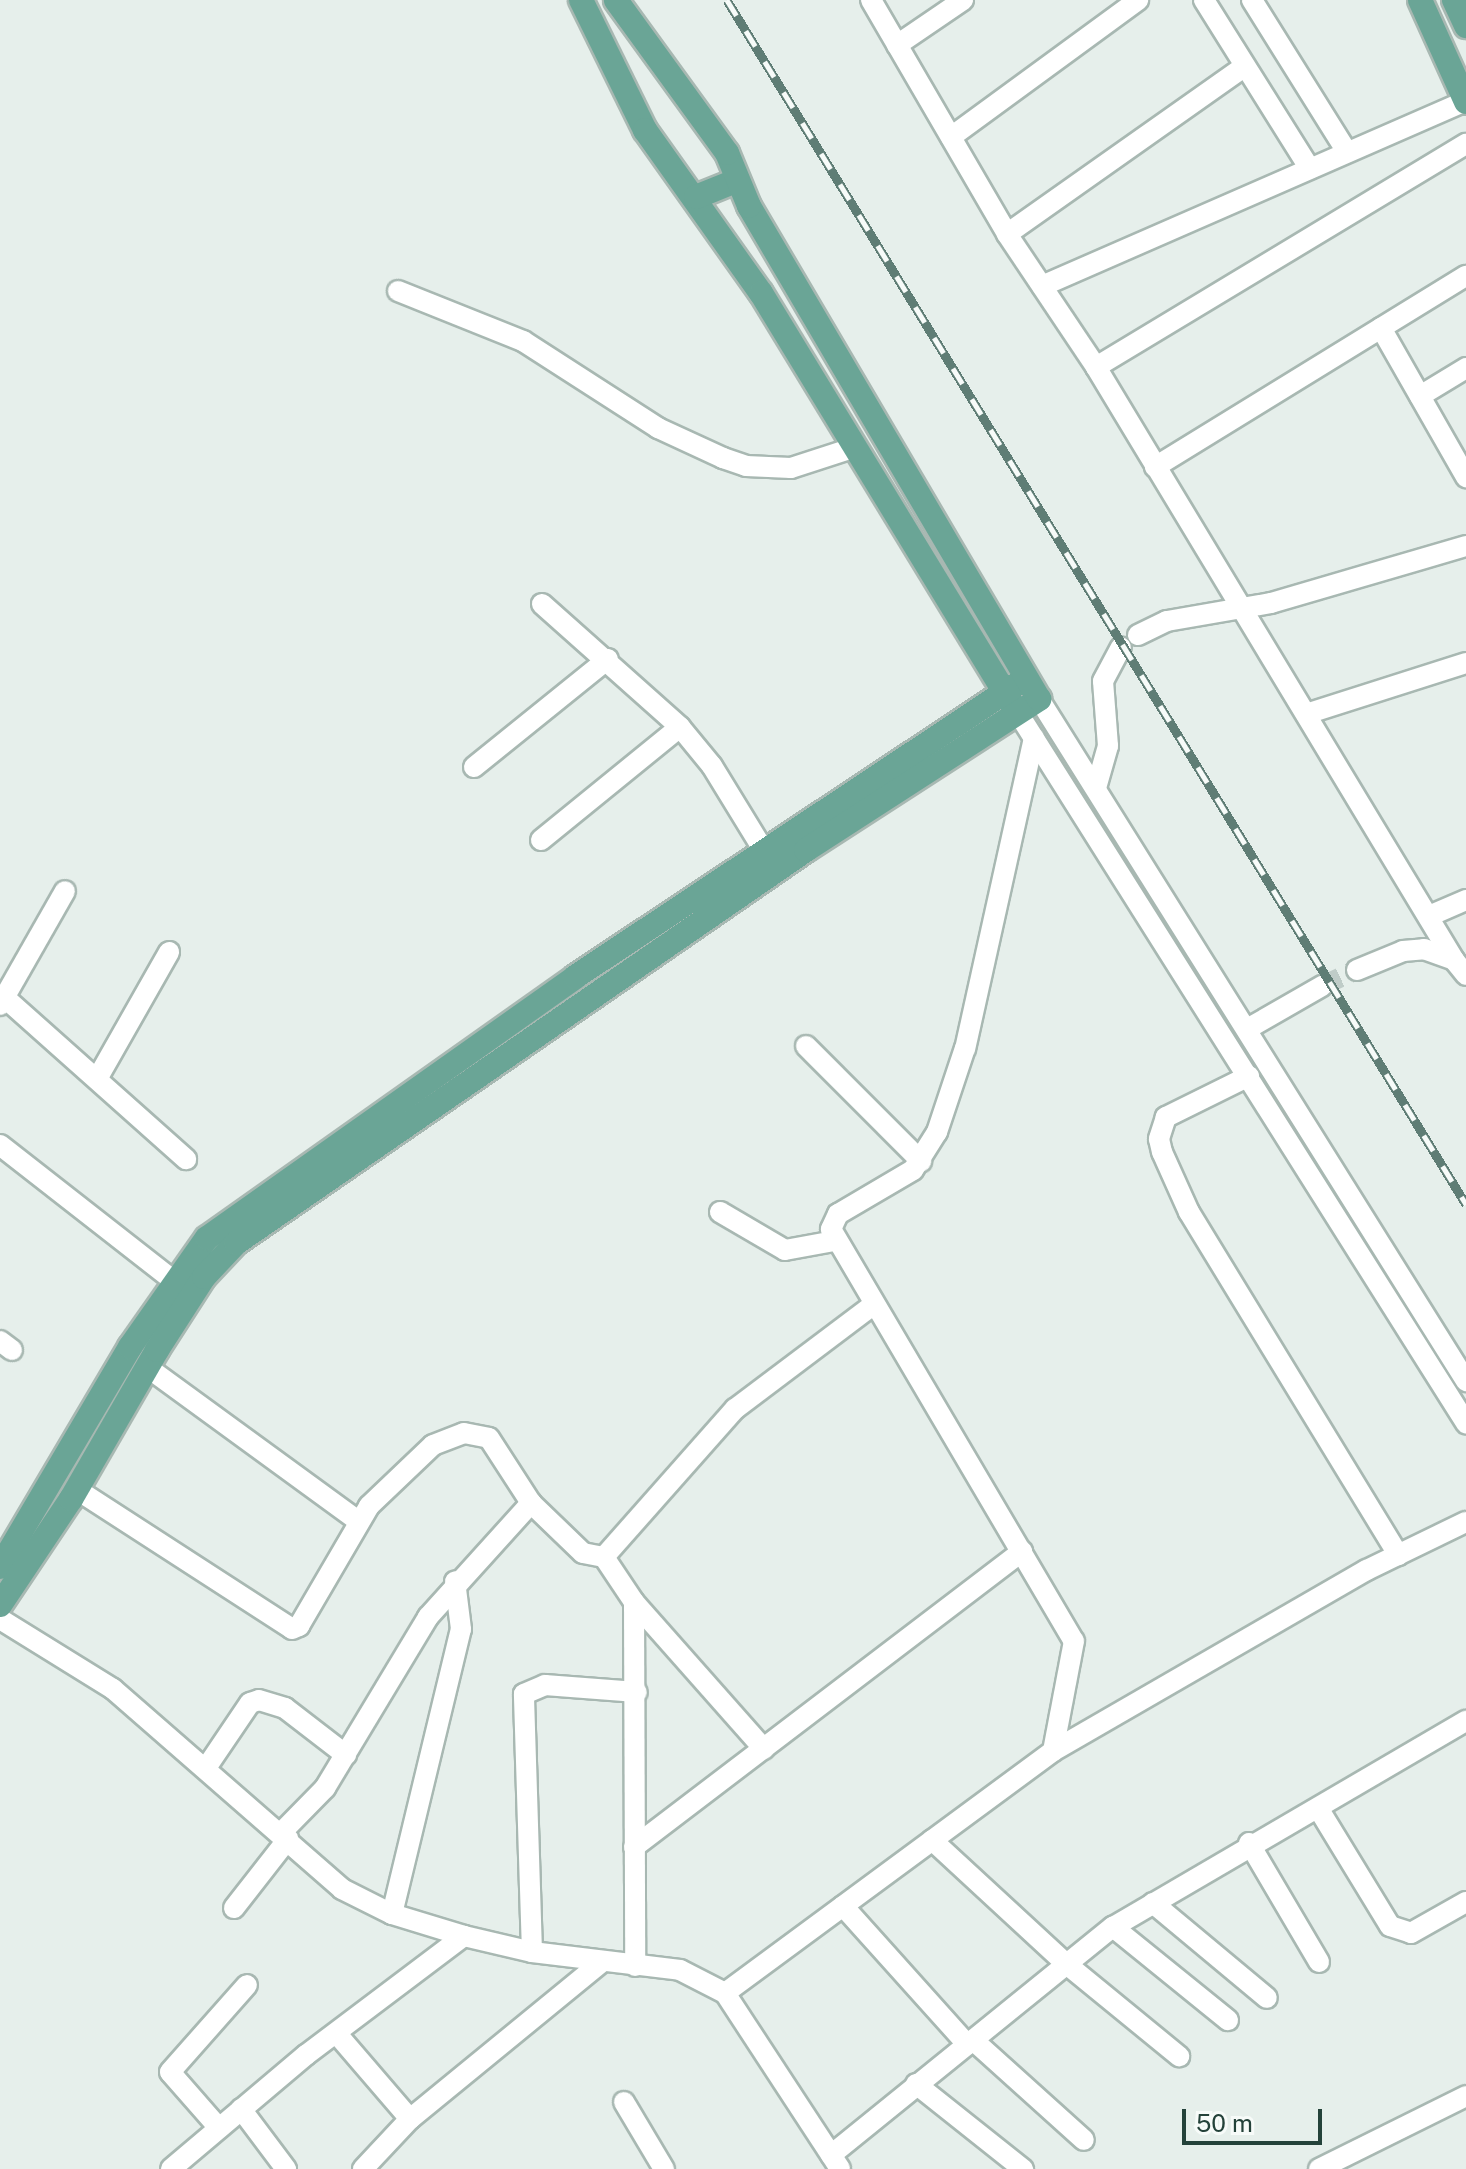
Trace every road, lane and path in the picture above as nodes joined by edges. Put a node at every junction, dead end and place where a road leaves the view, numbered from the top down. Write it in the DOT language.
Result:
graph roads {
  1 [pos="581,0"];
  2 [pos="616,0"];
  3 [pos="871,0"];
  4 [pos="963,0"];
  5 [pos="1138,0"];
  6 [pos="1204,0"];
  7 [pos="1252,0"];
  8 [pos="1420,0"];
  9 [pos="1454,0"];
  10 [pos="1466,26"];
  11 [pos="897,45"];
  12 [pos="1245,66"];
  13 [pos="666,73"];
  14 [pos="628,94"];
  15 [pos="1466,102"];
  16 [pos="951,137"];
  17 [pos="1466,144"];
  18 [pos="1347,152"];
  19 [pos="1310,169"];
  20 [pos="738,180"];
  21 [pos="696,197"];
  22 [pos="1007,234"];
  23 [pos="1466,276"];
  24 [pos="1042,286"];
  25 [pos="398,291"];
  26 [pos="1381,328"];
  27 [pos="1096,367"];
  28 [pos="1466,368"];
  29 [pos="1420,396"];
  30 [pos="856,447"];
  31 [pos="1155,467"];
  32 [pos="1466,477"];
  33 [pos="1466,546"];
  34 [pos="542,604"];
  35 [pos="1239,609"];
  36 [pos="1138,635"];
  37 [pos="1121,647"];
  38 [pos="608,659"];
  39 [pos="1466,663"];
  40 [pos="1032,688"];
  41 [pos="1011,702"];
  42 [pos="1306,714"];
  43 [pos="680,727"];
  44 [pos="1034,738"];
  45 [pos="474,767"];
  46 [pos="1096,788"];
  47 [pos="541,840"];
  48 [pos="764,851"];
  49 [pos="65,891"];
  50 [pos="1466,900"];
  51 [pos="1429,916"];
  52 [pos="169,952"];
  53 [pos="1460,967"];
  54 [pos="1357,970"];
  55 [pos="1322,986"];
  56 [pos="2,1001"];
  57 [pos="1249,1028"];
  58 [pos="806,1046"];
  59 [pos="1249,1076"];
  60 [pos="97,1079"];
  61 [pos="0,1145"];
  62 [pos="186,1159"];
  63 [pos="921,1161"];
  64 [pos="720,1212"];
  65 [pos="834,1241"];
  66 [pos="173,1280"];
  67 [pos="873,1305"];
  68 [pos="147,1367"];
  69 [pos="1466,1381"];
  70 [pos="1466,1423"];
  71 [pos="76,1489"];
  72 [pos="531,1503"];
  73 [pos="358,1521"];
  74 [pos="1466,1522"];
  75 [pos="1022,1551"];
  76 [pos="1398,1555"];
  77 [pos="604,1557"];
  78 [pos="0,1567"];
  79 [pos="455,1581"];
  80 [pos="634,1602"];
  81 [pos="0,1605"];
  82 [pos="0,1619"];
  83 [pos="637,1692"];
  84 [pos="1466,1721"];
  85 [pos="764,1749"];
  86 [pos="1053,1751"];
  87 [pos="346,1755"];
  88 [pos="206,1768"];
  89 [pos="1318,1808"];
  90 [pos="285,1836"];
  91 [pos="932,1840"];
  92 [pos="1249,1843"];
  93 [pos="634,1847"];
  94 [pos="1466,1902"];
  95 [pos="1153,1903"];
  96 [pos="843,1906"];
  97 [pos="234,1908"];
  98 [pos="392,1914"];
  99 [pos="1113,1927"];
  100 [pos="464,1936"];
  101 [pos="532,1952"];
  102 [pos="603,1961"];
  103 [pos="1064,1962"];
  104 [pos="1319,1962"];
  105 [pos="635,1966"];
  106 [pos="247,1985"];
  107 [pos="725,1993"];
  108 [pos="1267,1998"];
  109 [pos="1228,2020"];
  110 [pos="337,2034"];
  111 [pos="970,2042"];
  112 [pos="1179,2056"];
  113 [pos="916,2084"];
  114 [pos="1466,2096"];
  115 [pos="624,2102"];
  116 [pos="241,2109"];
  117 [pos="410,2119"];
  118 [pos="219,2128"];
  119 [pos="1084,2140"];
  120 [pos="836,2165"];
  121 [pos="659,2167"];
  122 [pos="171,2169"];
  123 [pos="286,2169"];
  124 [pos="363,2169"];
  125 [pos="1023,2169"];
  126 [pos="1319,2169"];
  1 -- 14 [label="main road"];
  2 -- 13 [label="main road"];
  3 -- 11 [label="street"];
  4 -- 11 [label="street"];
  5 -- 16 [label="street"];
  6 -- 12 [label="street"];
  7 -- 18 [label="street"];
  8 -- 15 [label="main road"];
  9 -- 10 [label="main road"];
  11 -- 16 [label="street"];
  12 -- 19 [label="street"];
  12 -- 22 [label="street"];
  13 -- 14 [label="main road"];
  13 -- 20 [label="main road"];
  14 -- 21 [label="main road"];
  15 -- 18 [label="street"];
  16 -- 22 [label="street"];
  17 -- 27 [label="street"];
  18 -- 19 [label="street"];
  19 -- 24 [label="street"];
  20 -- 21 [label="main road"];
  20 -- 40 [label="main road"];
  21 -- 30 [label="main road"];
  22 -- 24 [label="street"];
  23 -- 26 [label="street"];
  24 -- 27 [label="street"];
  25 -- 30 [label="street"];
  26 -- 29 [label="street"];
  26 -- 31 [label="street"];
  27 -- 31 [label="street"];
  28 -- 29 [label="street"];
  29 -- 32 [label="street"];
  30 -- 41 [label="main road"];
  31 -- 35 [label="street"];
  33 -- 35 [label="street"];
  34 -- 38 [label="street"];
  35 -- 36 [label="street"];
  35 -- 42 [label="street"];
  37 -- 46 [label="street"];
  38 -- 43 [label="street"];
  38 -- 45 [label="street"];
  39 -- 42 [label="street"];
  40 -- 41 [label="main road"];
  40 -- 46 [label="street"];
  41 -- 44 [label="street"];
  41 -- 48 [label="main road"];
  41 -- 68 [label="main road"];
  42 -- 51 [label="street"];
  43 -- 47 [label="street"];
  43 -- 48 [label="street"];
  44 -- 59 [label="street"];
  44 -- 63 [label="street"];
  46 -- 57 [label="street"];
  48 -- 66 [label="main road"];
  49 -- 56 [label="street"];
  50 -- 51 [label="street"];
  51 -- 53 [label="street"];
  52 -- 60 [label="street"];
  53 -- 54 [label="street"];
  55 -- 57 [label="street"];
  56 -- 60 [label="street"];
  57 -- 69 [label="street"];
  58 -- 63 [label="street"];
  59 -- 70 [label="street"];
  59 -- 76 [label="street"];
  60 -- 62 [label="street"];
  61 -- 66 [label="street"];
  63 -- 65 [label="street"];
  64 -- 65 [label="street"];
  65 -- 67 [label="street"];
  66 -- 78 [label="main road"];
  67 -- 75 [label="street"];
  67 -- 77 [label="street"];
  68 -- 71 [label="main road"];
  68 -- 73 [label="street"];
  71 -- 73 [label="street"];
  71 -- 81 [label="main road"];
  72 -- 73 [label="street"];
  72 -- 77 [label="street"];
  72 -- 79 [label="street"];
  74 -- 76 [label="street"];
  75 -- 85 [label="street"];
  75 -- 86 [label="street"];
  76 -- 86 [label="street"];
  77 -- 80 [label="street"];
  79 -- 87 [label="street"];
  79 -- 98 [label="street"];
  80 -- 83 [label="street"];
  80 -- 85 [label="street"];
  82 -- 88 [label="street"];
  83 -- 93 [label="street"];
  83 -- 101 [label="street"];
  84 -- 89 [label="street"];
  85 -- 93 [label="street"];
  86 -- 91 [label="street"];
  87 -- 88 [label="street"];
  87 -- 90 [label="street"];
  88 -- 90 [label="street"];
  89 -- 92 [label="street"];
  89 -- 94 [label="street"];
  90 -- 97 [label="street"];
  90 -- 98 [label="street"];
  91 -- 96 [label="street"];
  91 -- 103 [label="street"];
  92 -- 95 [label="street"];
  92 -- 104 [label="street"];
  93 -- 105 [label="street"];
  95 -- 99 [label="street"];
  95 -- 108 [label="street"];
  96 -- 107 [label="street"];
  96 -- 111 [label="street"];
  98 -- 100 [label="street"];
  99 -- 103 [label="street"];
  99 -- 109 [label="street"];
  100 -- 101 [label="street"];
  100 -- 110 [label="street"];
  101 -- 102 [label="street"];
  102 -- 105 [label="street"];
  102 -- 117 [label="street"];
  103 -- 111 [label="street"];
  103 -- 112 [label="street"];
  105 -- 107 [label="street"];
  106 -- 118 [label="street"];
  107 -- 120 [label="street"];
  110 -- 116 [label="street"];
  110 -- 117 [label="street"];
  111 -- 113 [label="street"];
  111 -- 119 [label="street"];
  113 -- 120 [label="street"];
  113 -- 125 [label="street"];
  114 -- 126 [label="street"];
  115 -- 121 [label="street"];
  116 -- 118 [label="street"];
  116 -- 123 [label="street"];
  117 -- 124 [label="street"];
  118 -- 122 [label="street"];
}
